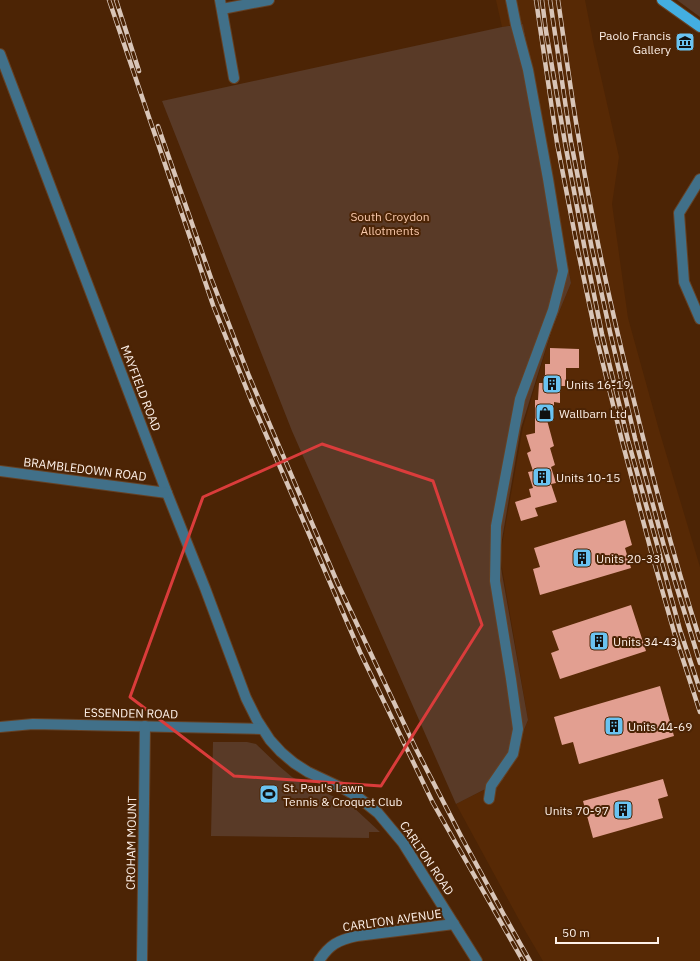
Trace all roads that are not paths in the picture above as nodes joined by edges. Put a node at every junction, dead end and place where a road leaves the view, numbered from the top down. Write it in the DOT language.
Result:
graph roads {
  1 [pos="269,0"];
  2 [pos="511,0"];
  3 [pos="662,0"];
  4 [pos="221,5"];
  5 [pos="700,27"];
  6 [pos="0,54"];
  7 [pos="234,78"];
  8 [pos="700,179"];
  9 [pos="700,319"];
  10 [pos="0,471"];
  11 [pos="167,493"];
  12 [pos="145,726"];
  13 [pos="0,727"];
  14 [pos="262,729"];
  15 [pos="489,799"];
  16 [pos="454,924"];
  17 [pos="142,961"];
  18 [pos="319,961"];
  19 [pos="477,961"];
  1 -- 4 [label="street"];
  2 -- 15 [label="street"];
  3 -- 5 [label="main road"];
  4 -- 7 [label="street"];
  6 -- 11 [label="street, MAYFIELD ROAD"];
  8 -- 9 [label="street"];
  10 -- 11 [label="street, BRAMBLEDOWN ROAD"];
  11 -- 14 [label="street, MAYFIELD ROAD"];
  12 -- 13 [label="street, ESSENDEN ROAD"];
  12 -- 14 [label="street, ESSENDEN ROAD"];
  12 -- 17 [label="street, CROHAM MOUNT"];
  14 -- 16 [label="street, CARLTON ROAD"];
  16 -- 18 [label="street, CARLTON AVENUE"];
  16 -- 19 [label="street, CARLTON ROAD"];
}
